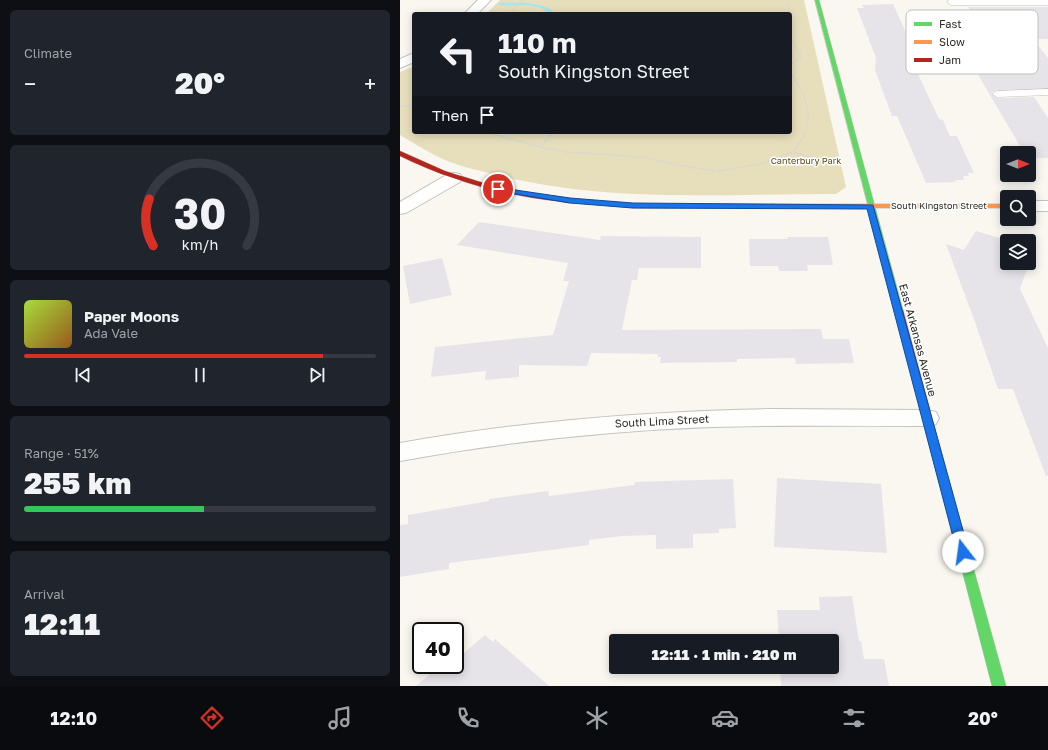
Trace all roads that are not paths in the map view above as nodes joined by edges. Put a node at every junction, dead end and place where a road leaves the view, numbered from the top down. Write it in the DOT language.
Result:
graph roads {
  1 [pos="485,0"];
  2 [pos="817,0"];
  3 [pos="951,2"];
  4 [pos="1048,2"];
  5 [pos="472,12"];
  6 [pos="412,58"];
  7 [pos="400,64"];
  8 [pos="1048,92"];
  9 [pos="997,94"];
  10 [pos="400,153"];
  11 [pos="454,178"];
  12 [pos="870,206"];
  13 [pos="1000,206"];
  14 [pos="1036,206"];
  15 [pos="1048,206"];
  16 [pos="400,210"];
  17 [pos="927,418"];
  18 [pos="400,452"];
  19 [pos="999,686"];
  1 -- 5 [label="street"];
  2 -- 12 [label="street, East Arkansas Avenue"];
  3 -- 4 [label="lane"];
  6 -- 7 [label="street"];
  8 -- 9 [label="lane"];
  10 -- 11 [label="street, South Kingston Street"];
  11 -- 12 [label="street, South Kingston Street"];
  11 -- 16 [label="street"];
  12 -- 13 [label="street, South Kingston Street"];
  12 -- 17 [label="street, East Arkansas Avenue"];
  14 -- 15 [label="street"];
  17 -- 18 [label="street, South Lima Street"];
  17 -- 19 [label="street, East Arkansas Avenue"];
}
